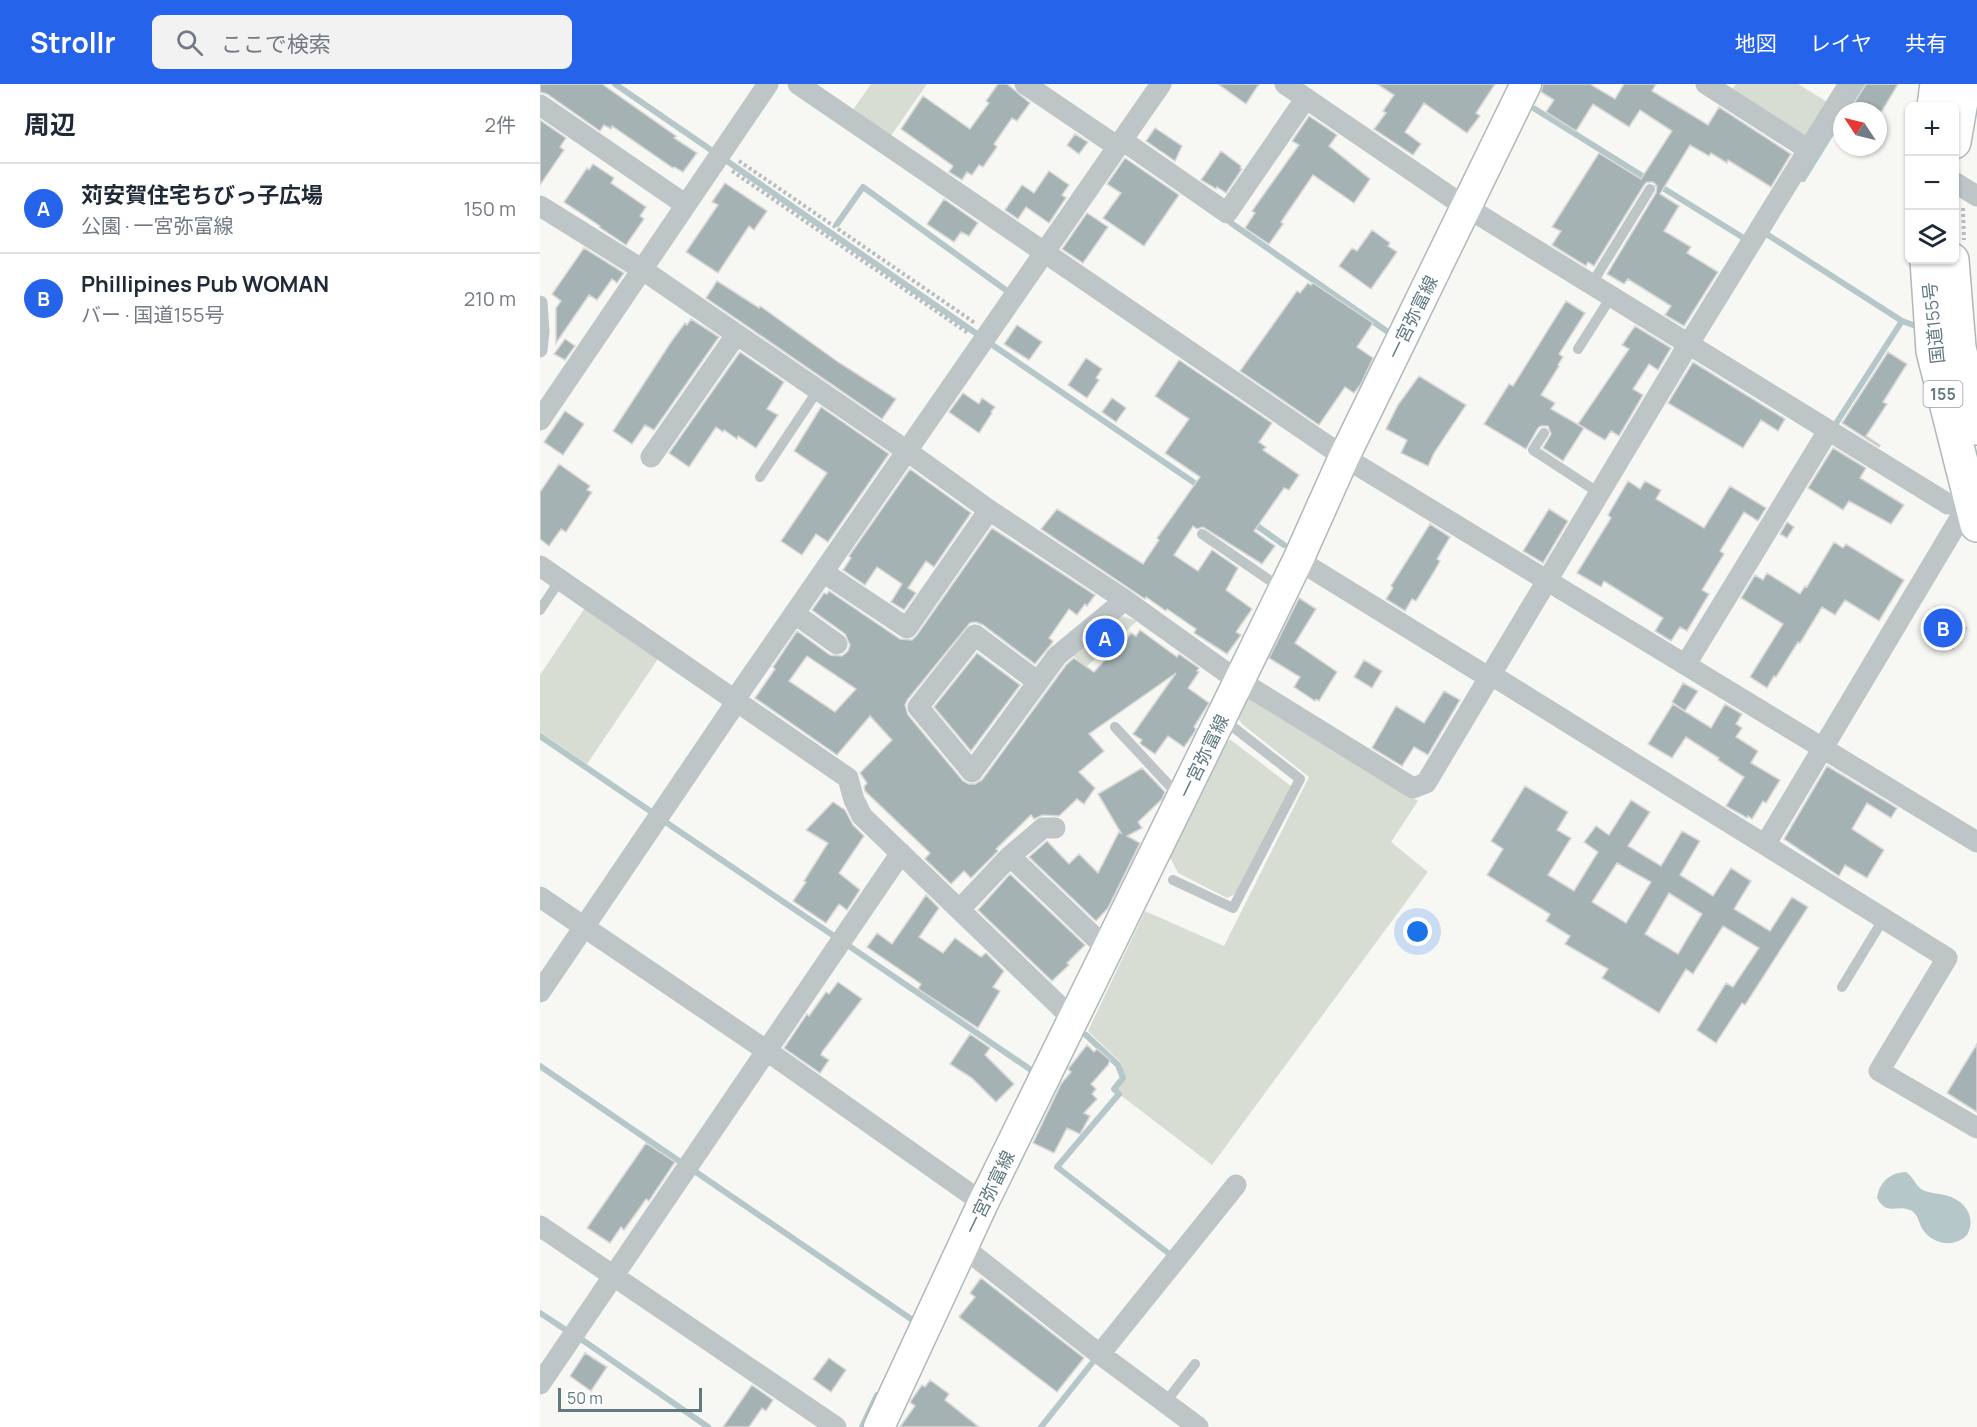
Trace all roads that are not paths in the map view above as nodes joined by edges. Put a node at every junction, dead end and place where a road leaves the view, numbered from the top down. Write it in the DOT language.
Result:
graph roads {
  1 [pos="768,84"];
  2 [pos="798,84"];
  3 [pos="1025,84"];
  4 [pos="1161,84"];
  5 [pos="1285,84"];
  6 [pos="1526,84"];
  7 [pos="1706,84"];
  8 [pos="1849,84"];
  9 [pos="1937,84"];
  10 [pos="1964,84"];
  11 [pos="1306,98"];
  12 [pos="1935,102"];
  13 [pos="540,105"];
  14 [pos="1959,112"];
  15 [pos="1120,143"];
  16 [pos="1809,150"];
  17 [pos="1650,189"];
  18 [pos="686,205"];
  19 [pos="540,206"];
  20 [pos="1465,206"];
  21 [pos="1046,252"];
  22 [pos="1927,264"];
  23 [pos="1958,264"];
  24 [pos="643,270"];
  25 [pos="1591,285"];
  26 [pos="1611,297"];
  27 [pos="540,303"];
  28 [pos="736,335"];
  29 [pos="1688,345"];
  30 [pos="1578,349"];
  31 [pos="540,350"];
  32 [pos="818,390"];
  33 [pos="540,420"];
  34 [pos="1977,428"];
  35 [pos="1828,431"];
  36 [pos="1544,433"];
  37 [pos="907,451"];
  38 [pos="1344,456"];
  39 [pos="651,457"];
  40 [pos="760,477"];
  41 [pos="1599,493"];
  42 [pos="989,510"];
  43 [pos="1973,515"];
  44 [pos="1202,534"];
  45 [pos="1298,560"];
  46 [pos="540,566"];
  47 [pos="823,572"];
  48 [pos="560,580"];
  49 [pos="1547,580"];
  50 [pos="1283,590"];
  51 [pos="1125,600"];
  52 [pos="540,610"];
  53 [pos="795,614"];
  54 [pos="837,644"];
  55 [pos="1686,664"];
  56 [pos="1489,675"];
  57 [pos="1239,681"];
  58 [pos="1038,682"];
  59 [pos="737,701"];
  60 [pos="1221,718"];
  61 [pos="1115,727"];
  62 [pos="1823,748"];
  63 [pos="1181,799"];
  64 [pos="1055,828"];
  65 [pos="1977,842"];
  66 [pos="1765,845"];
  67 [pos="901,853"];
  68 [pos="1010,856"];
  69 [pos="1173,880"];
  70 [pos="540,897"];
  71 [pos="960,909"];
  72 [pos="1884,918"];
  73 [pos="584,928"];
  74 [pos="1108,951"];
  75 [pos="1842,987"];
  76 [pos="540,992"];
  77 [pos="1074,1020"];
  78 [pos="767,1051"];
  79 [pos="1977,1128"];
  80 [pos="1236,1185"];
  81 [pos="983,1203"];
  82 [pos="540,1226"];
  83 [pos="963,1247"];
  84 [pos="614,1276"];
  85 [pos="1100,1354"];
  86 [pos="1195,1364"];
  87 [pos="540,1384"];
  88 [pos="1165,1403"];
  89 [pos="1191,1425"];
  90 [pos="836,1427"];
  91 [pos="879,1427"];
  1 -- 18 [label="street"];
  2 -- 21 [label="street"];
  3 -- 15 [label="street"];
  4 -- 15 [label="street"];
  5 -- 11 [label="street"];
  6 -- 20 [label="main road, 一宮弥富線"];
  7 -- 16 [label="street"];
  8 -- 16 [label="street"];
  9 -- 12 [label="highway"];
  10 -- 14 [label="highway"];
  11 -- 15 [label="street"];
  11 -- 20 [label="street"];
  13 -- 18 [label="street"];
  15 -- 21 [label="street"];
  16 -- 29 [label="street"];
  17 -- 25 [label="lane"];
  18 -- 24 [label="street"];
  19 -- 24 [label="street"];
  20 -- 25 [label="street"];
  20 -- 38 [label="main road, 一宮弥富線"];
  21 -- 37 [label="street"];
  21 -- 38 [label="street"];
  22 -- 43 [label="highway, 国道155号 / 155"];
  23 -- 34 [label="highway, 国道155号 / 155"];
  24 -- 28 [label="street"];
  24 -- 33 [label="street"];
  25 -- 26 [label="street"];
  26 -- 29 [label="street"];
  26 -- 30 [label="lane"];
  27 -- 31 [label="street"];
  28 -- 32 [label="street"];
  28 -- 39 [label="street"];
  29 -- 35 [label="street"];
  29 -- 41 [label="street"];
  32 -- 37 [label="street"];
  32 -- 40 [label="lane"];
  35 -- 43 [label="street"];
  35 -- 55 [label="street"];
  36 -- 41 [label="lane"];
  37 -- 42 [label="street"];
  37 -- 47 [label="street"];
  38 -- 45 [label="main road, 一宮弥富線"];
  38 -- 49 [label="street"];
  41 -- 49 [label="street"];
  42 -- 47 [label="street"];
  42 -- 51 [label="street"];
  43 -- 62 [label="street"];
  44 -- 50 [label="lane"];
  45 -- 50 [label="main road, 一宮弥富線"];
  45 -- 56 [label="street"];
  46 -- 48 [label="street"];
  47 -- 53 [label="street"];
  48 -- 52 [label="lane"];
  48 -- 59 [label="street"];
  49 -- 55 [label="street"];
  49 -- 56 [label="street"];
  50 -- 57 [label="main road, 一宮弥富線"];
  51 -- 57 [label="street"];
  51 -- 58 [label="street"];
  53 -- 54 [label="street"];
  53 -- 59 [label="street"];
  55 -- 62 [label="street"];
  56 -- 57 [label="street"];
  56 -- 66 [label="street"];
  57 -- 60 [label="main road, 一宮弥富線"];
  58 -- 58 [label="street"];
  59 -- 67 [label="street"];
  59 -- 73 [label="street"];
  60 -- 63 [label="main road, 一宮弥富線"];
  60 -- 69 [label="lane"];
  61 -- 63 [label="lane"];
  62 -- 65 [label="street"];
  62 -- 66 [label="street"];
  63 -- 74 [label="main road, 一宮弥富線"];
  64 -- 68 [label="street"];
  66 -- 72 [label="street"];
  67 -- 71 [label="street"];
  67 -- 78 [label="street"];
  68 -- 71 [label="street"];
  68 -- 74 [label="street"];
  70 -- 73 [label="street"];
  71 -- 77 [label="street"];
  72 -- 75 [label="lane"];
  72 -- 79 [label="street"];
  73 -- 76 [label="street"];
  73 -- 78 [label="street"];
  74 -- 77 [label="main road, 一宮弥富線"];
  77 -- 81 [label="main road, 一宮弥富線"];
  78 -- 81 [label="street"];
  78 -- 84 [label="street"];
  80 -- 85 [label="street"];
  81 -- 83 [label="main road, 一宮弥富線"];
  82 -- 84 [label="street"];
  83 -- 85 [label="street"];
  83 -- 91 [label="main road, 一宮弥富線"];
  84 -- 87 [label="street"];
  84 -- 90 [label="street"];
  85 -- 88 [label="street"];
  86 -- 88 [label="lane"];
  88 -- 89 [label="street"];
}
